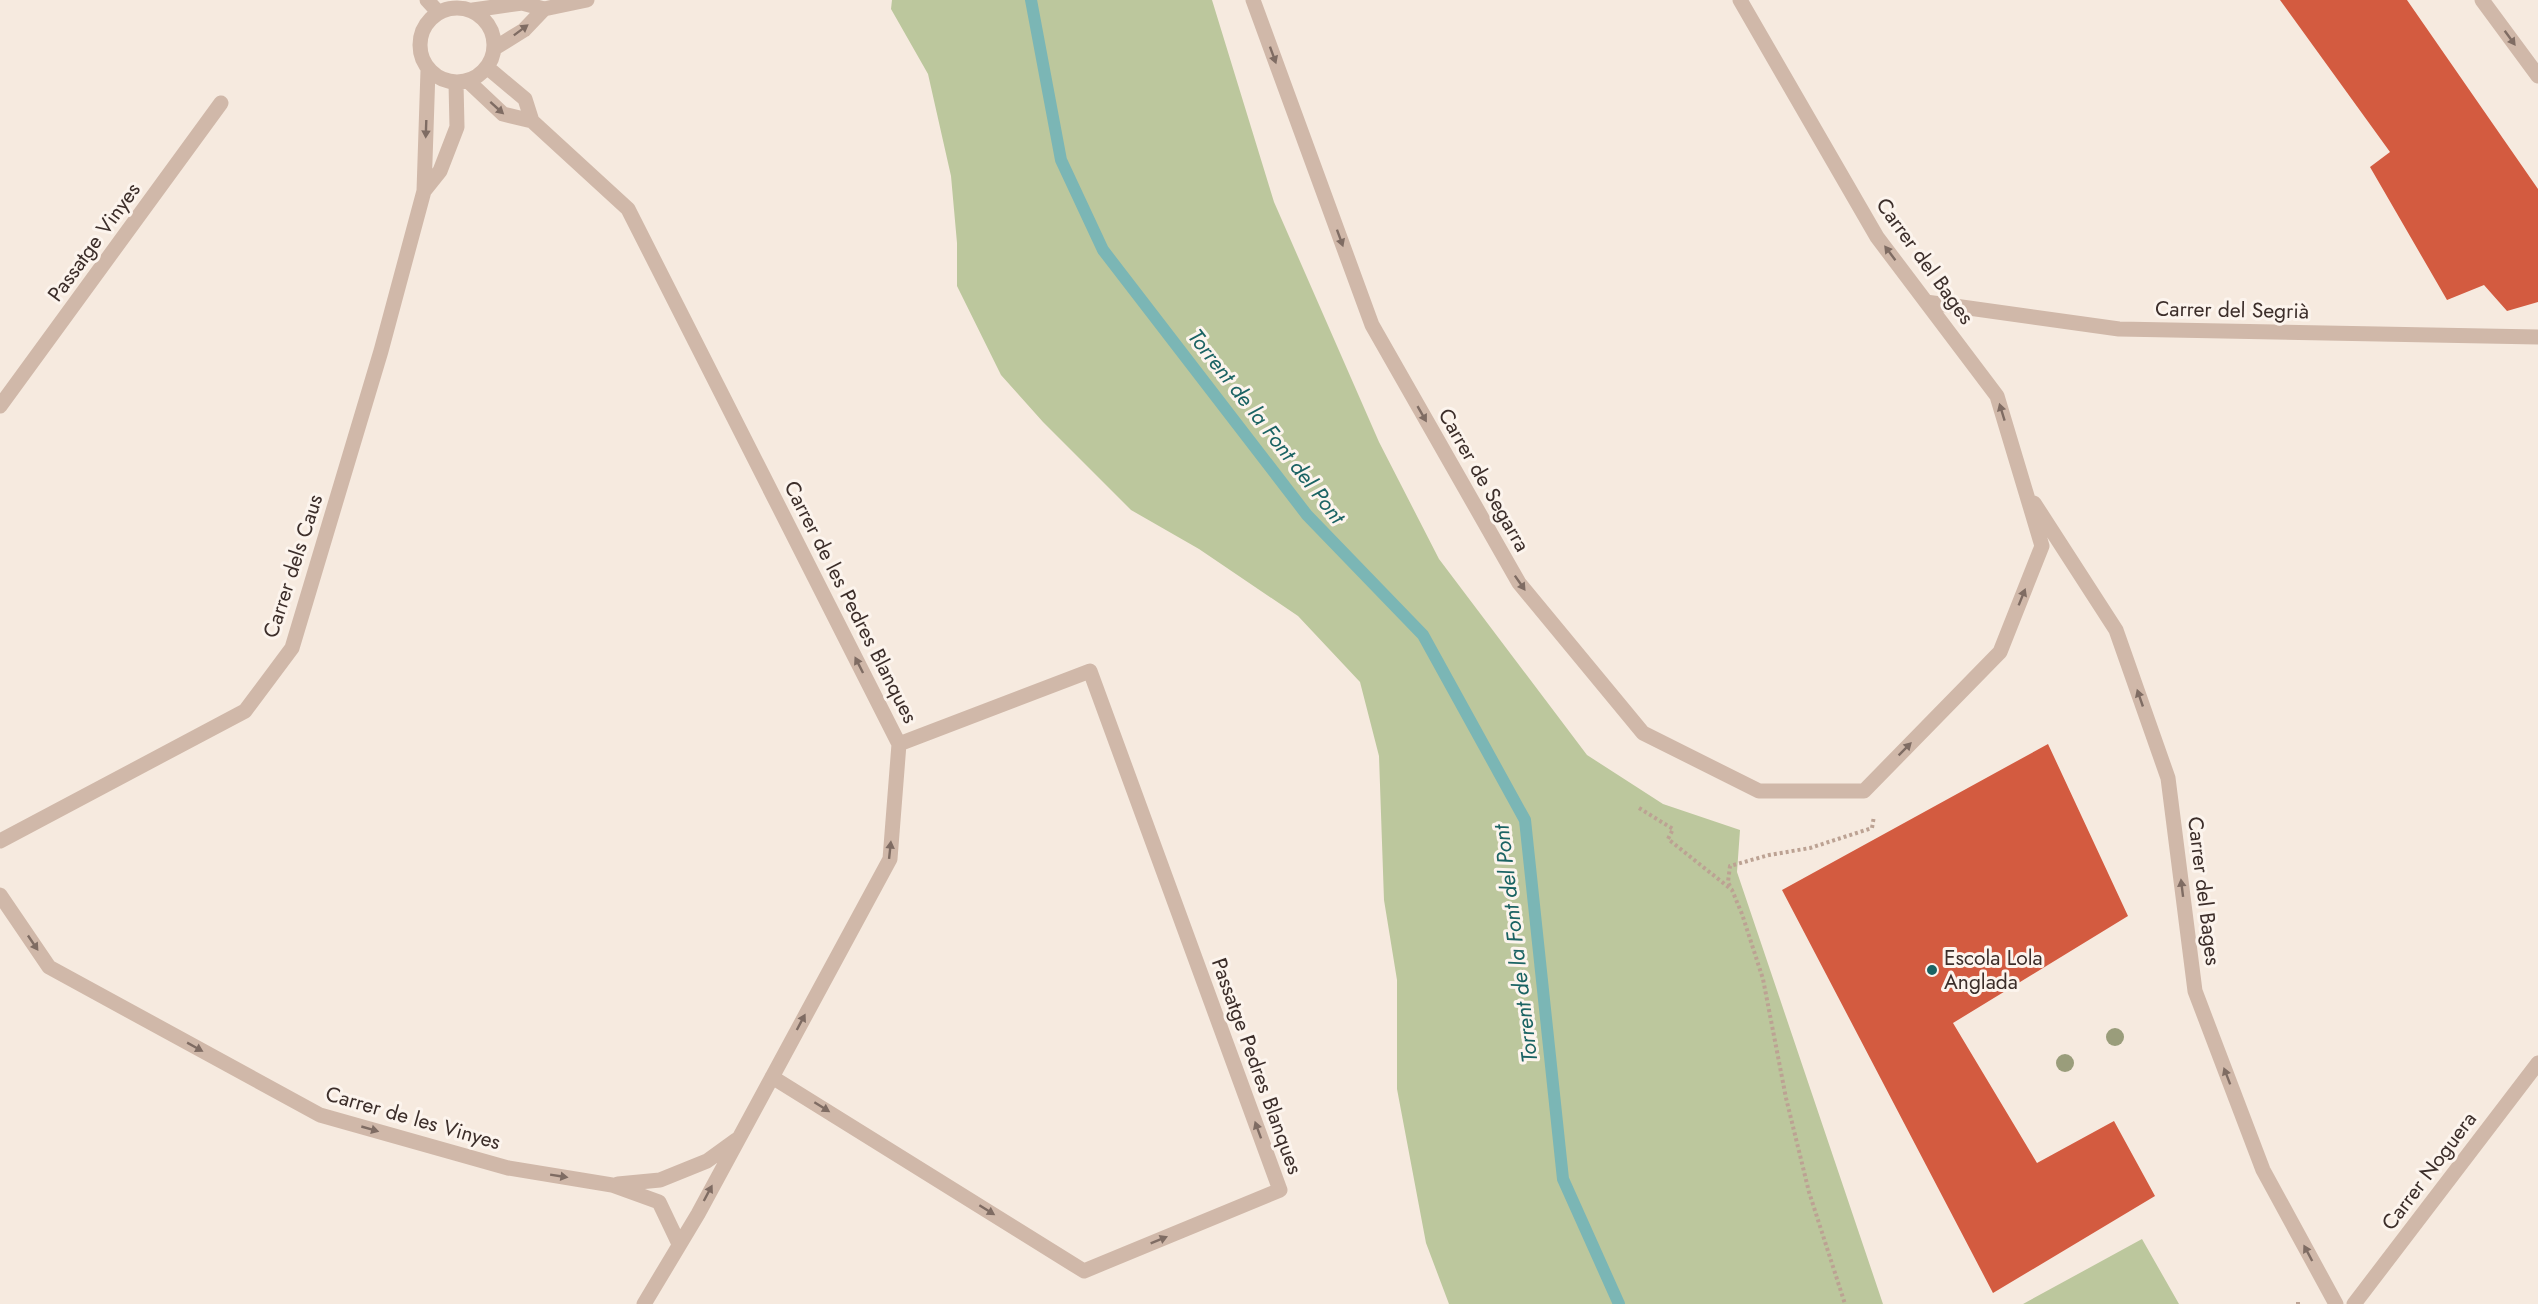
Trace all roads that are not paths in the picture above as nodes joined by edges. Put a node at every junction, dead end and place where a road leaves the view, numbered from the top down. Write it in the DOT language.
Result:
graph roads {
  1 [pos="427,0"];
  2 [pos="587,0"];
  3 [pos="1253,0"];
  4 [pos="1740,0"];
  5 [pos="2482,0"];
  6 [pos="544,9"];
  7 [pos="473,10"];
  8 [pos="438,12"];
  9 [pos="495,48"];
  10 [pos="488,68"];
  11 [pos="428,70"];
  12 [pos="2538,76"];
  13 [pos="462,82"];
  14 [pos="221,103"];
  15 [pos="532,121"];
  16 [pos="424,191"];
  17 [pos="1926,302"];
  18 [pos="2538,337"];
  19 [pos="0,406"];
  20 [pos="2025,489"];
  21 [pos="899,744"];
  22 [pos="1864,791"];
  23 [pos="0,841"];
  24 [pos="0,894"];
  25 [pos="2538,1063"];
  26 [pos="772,1077"];
  27 [pos="738,1139"];
  28 [pos="612,1185"];
  29 [pos="679,1244"];
  30 [pos="644,1304"];
  31 [pos="2336,1304"];
  32 [pos="2354,1304"];
  1 -- 8 [label="street"];
  2 -- 6 [label="street"];
  3 -- 22 [label="street, Carrer de Segarra, one-way"];
  17 -- 4 [label="street, Carrer del Bages, one-way"];
  5 -- 12 [label="street, one-way"];
  6 -- 7 [label="street"];
  9 -- 6 [label="street, one-way"];
  7 -- 8 [label="street"];
  7 -- 9 [label="street"];
  8 -- 11 [label="street"];
  9 -- 10 [label="street"];
  10 -- 13 [label="street"];
  10 -- 15 [label="street, Carrer de les Pedres Blanques"];
  11 -- 13 [label="street"];
  11 -- 16 [label="street, one-way"];
  13 -- 15 [label="street, Carrer de les Pedres Blanques, one-way"];
  13 -- 16 [label="street"];
  14 -- 19 [label="street, Passatge Vinyes"];
  21 -- 15 [label="street, Carrer de les Pedres Blanques, one-way"];
  16 -- 23 [label="street, Carrer dels Caus"];
  17 -- 18 [label="street, Carrer del Segrià"];
  20 -- 17 [label="street, Carrer del Bages, one-way"];
  22 -- 20 [label="street, Carrer del Bages, one-way"];
  31 -- 20 [label="street, Carrer del Bages, one-way"];
  26 -- 21 [label="street, Carrer de les Pedres Blanques, one-way"];
  26 -- 21 [label="street, Passatge Pedres Blanques, one-way"];
  24 -- 28 [label="street, Carrer de les Vinyes, one-way"];
  25 -- 32 [label="street, Carrer Noguera"];
  26 -- 27 [label="street, Carrer de les Pedres Blanques"];
  27 -- 28 [label="street, Carrer de les Pedres Blanques"];
  29 -- 27 [label="street, Carrer de les Pedres Blanques, one-way"];
  28 -- 29 [label="street, Carrer de les Vinyes"];
  29 -- 30 [label="street, Carrer de les Pedres Blanques"];
}
